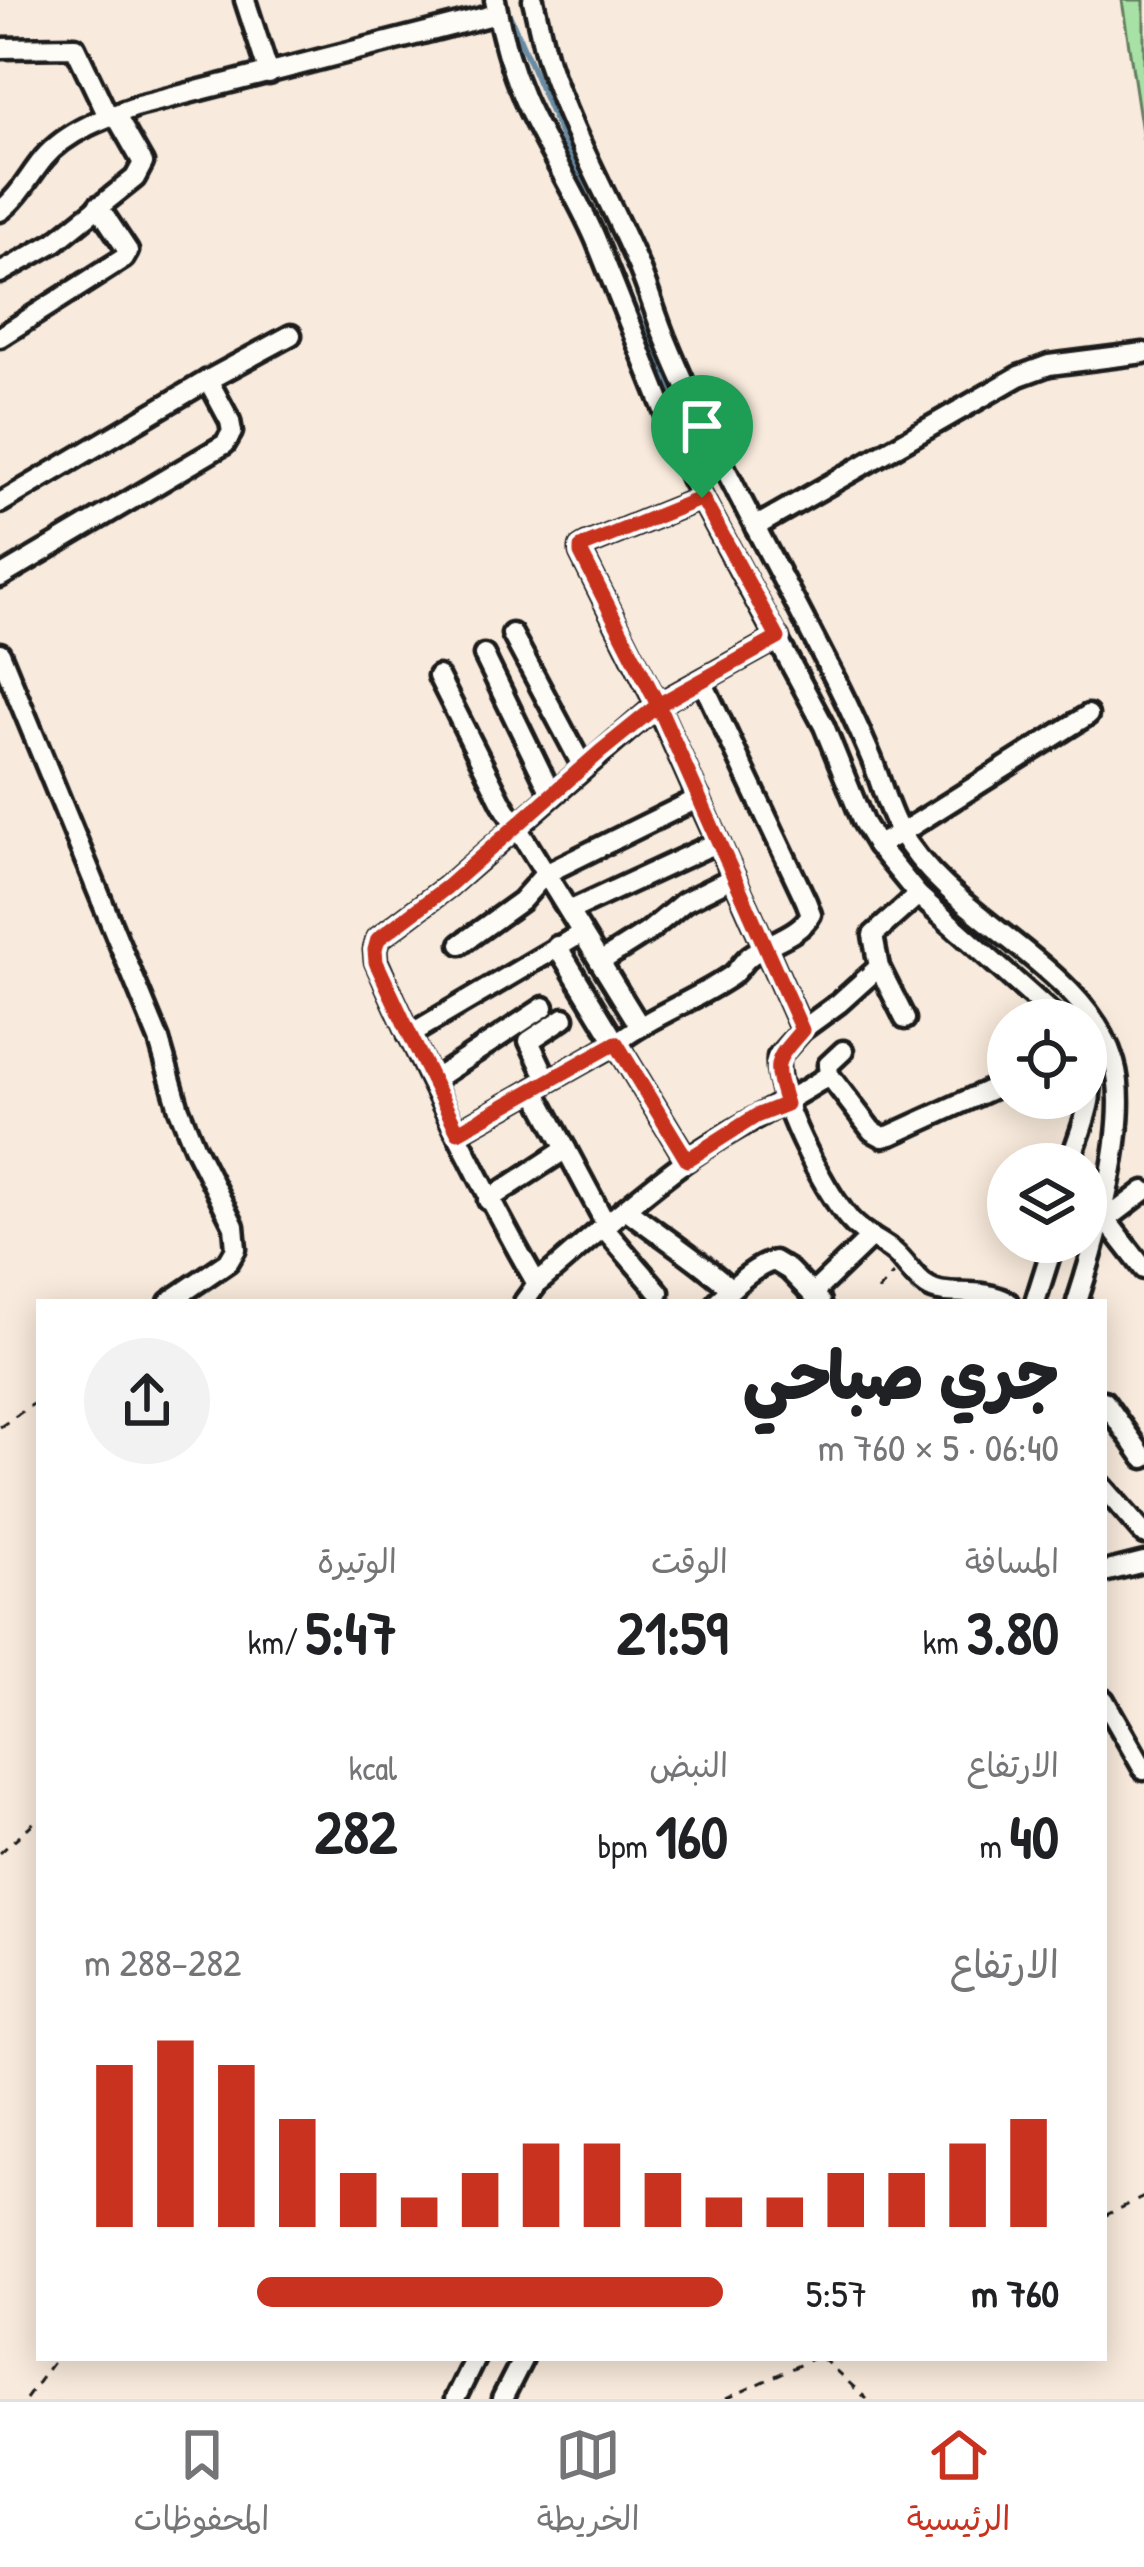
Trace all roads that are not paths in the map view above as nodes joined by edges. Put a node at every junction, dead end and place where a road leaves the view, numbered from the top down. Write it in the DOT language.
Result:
graph roads {
  1 [pos="244,0"];
  2 [pos="533,0"];
  3 [pos="496,7"];
  4 [pos="0,48"];
  5 [pos="269,74"];
  6 [pos="111,115"];
  7 [pos="98,206"];
  8 [pos="0,211"];
  9 [pos="0,273"];
  10 [pos="290,335"];
  11 [pos="0,337"];
  12 [pos="1144,353"];
  13 [pos="208,380"];
  14 [pos="702,498"];
  15 [pos="0,503"];
  16 [pos="755,527"];
  17 [pos="0,577"];
  18 [pos="512,634"];
  19 [pos="778,638"];
  20 [pos="0,653"];
  21 [pos="484,655"];
  22 [pos="438,676"];
  23 [pos="702,681"];
  24 [pos="658,705"];
  25 [pos="1088,716"];
  26 [pos="583,767"];
  27 [pos="552,794"];
  28 [pos="699,798"];
  29 [pos="516,827"];
  30 [pos="901,833"];
  31 [pos="718,842"];
  32 [pos="877,845"];
  33 [pos="545,874"];
  34 [pos="734,877"];
  35 [pos="918,895"];
  36 [pos="568,910"];
  37 [pos="582,932"];
  38 [pos="461,944"];
  39 [pos="557,946"];
  40 [pos="765,947"];
  41 [pos="600,962"];
  42 [pos="879,968"];
  43 [pos="1035,999"];
  44 [pos="544,1007"];
  45 [pos="564,1018"];
  46 [pos="905,1018"];
  47 [pos="639,1025"];
  48 [pos="802,1030"];
  49 [pos="410,1035"];
  50 [pos="616,1043"];
  51 [pos="843,1051"];
  52 [pos="830,1075"];
  53 [pos="433,1081"];
  54 [pos="541,1085"];
  55 [pos="987,1092"];
  56 [pos="786,1104"];
  57 [pos="458,1132"];
  58 [pos="566,1149"];
  59 [pos="687,1160"];
  60 [pos="1107,1167"];
  61 [pos="1144,1191"];
  62 [pos="488,1200"];
  63 [pos="626,1209"];
  64 [pos="1107,1212"];
  65 [pos="605,1226"];
  66 [pos="1107,1229"];
  67 [pos="871,1237"];
  68 [pos="1048,1263"];
  69 [pos="1086,1263"];
  70 [pos="1144,1269"];
  71 [pos="537,1284"];
  72 [pos="659,1292"];
  73 [pos="724,1296"];
  74 [pos="816,1298"];
  75 [pos="173,1299"];
  76 [pos="526,1299"];
  77 [pos="1000,1299"];
  78 [pos="1037,1299"];
  79 [pos="1077,1299"];
  80 [pos="1107,1405"];
  81 [pos="1144,1458"];
  82 [pos="1107,1491"];
  83 [pos="1144,1534"];
  84 [pos="1144,1562"];
  85 [pos="1107,1572"];
  86 [pos="1107,1705"];
  87 [pos="1144,1770"];
  88 [pos="473,2361"];
  89 [pos="521,2361"];
  90 [pos="454,2399"];
  91 [pos="502,2399"];
  1 -- 5 [label="street"];
  2 -- 16 [label="street"];
  3 -- 5 [label="street"];
  3 -- 14 [label="street"];
  4 -- 6 [label="street"];
  5 -- 6 [label="street"];
  6 -- 7 [label="street"];
  6 -- 8 [label="street"];
  7 -- 9 [label="street"];
  7 -- 11 [label="street"];
  10 -- 13 [label="street"];
  12 -- 16 [label="street"];
  13 -- 15 [label="street"];
  13 -- 17 [label="street"];
  14 -- 19 [label="street"];
  14 -- 24 [label="street"];
  16 -- 30 [label="street"];
  18 -- 26 [label="street"];
  19 -- 23 [label="street"];
  19 -- 32 [label="street"];
  20 -- 75 [label="street"];
  21 -- 27 [label="street"];
  22 -- 29 [label="street"];
  23 -- 24 [label="street"];
  23 -- 40 [label="street"];
  24 -- 26 [label="street"];
  24 -- 28 [label="street"];
  25 -- 30 [label="street"];
  26 -- 27 [label="street"];
  27 -- 29 [label="street"];
  28 -- 31 [label="street"];
  28 -- 33 [label="street"];
  29 -- 33 [label="street"];
  29 -- 49 [label="street"];
  30 -- 32 [label="street"];
  30 -- 60 [label="street"];
  31 -- 34 [label="street"];
  31 -- 36 [label="street"];
  32 -- 35 [label="street"];
  33 -- 36 [label="street"];
  33 -- 38 [label="street"];
  34 -- 40 [label="street"];
  34 -- 41 [label="street"];
  35 -- 42 [label="street"];
  35 -- 43 [label="street"];
  36 -- 37 [label="street"];
  37 -- 39 [label="street"];
  37 -- 41 [label="street"];
  39 -- 49 [label="street"];
  39 -- 50 [label="street"];
  40 -- 47 [label="street"];
  40 -- 48 [label="street"];
  41 -- 47 [label="street"];
  42 -- 46 [label="street"];
  42 -- 48 [label="street"];
  44 -- 53 [label="street"];
  45 -- 54 [label="street"];
  47 -- 50 [label="street"];
  48 -- 56 [label="street"];
  49 -- 53 [label="street"];
  50 -- 54 [label="street"];
  50 -- 59 [label="street"];
  51 -- 52 [label="street"];
  52 -- 55 [label="street"];
  52 -- 56 [label="street"];
  53 -- 57 [label="street"];
  54 -- 57 [label="street"];
  54 -- 58 [label="street"];
  56 -- 59 [label="street"];
  56 -- 67 [label="street"];
  57 -- 62 [label="street"];
  58 -- 62 [label="street"];
  58 -- 65 [label="street"];
  59 -- 63 [label="street"];
  61 -- 64 [label="street"];
  62 -- 71 [label="street"];
  63 -- 65 [label="street"];
  63 -- 73 [label="street"];
  65 -- 71 [label="street"];
  65 -- 72 [label="street"];
  66 -- 70 [label="street"];
  67 -- 74 [label="street"];
  67 -- 77 [label="street"];
  68 -- 78 [label="street"];
  69 -- 79 [label="street"];
  71 -- 76 [label="street"];
  73 -- 74 [label="street"];
  80 -- 81 [label="street"];
  82 -- 83 [label="street"];
  84 -- 85 [label="street"];
  86 -- 87 [label="street"];
  88 -- 90 [label="street"];
  89 -- 91 [label="street"];
}
